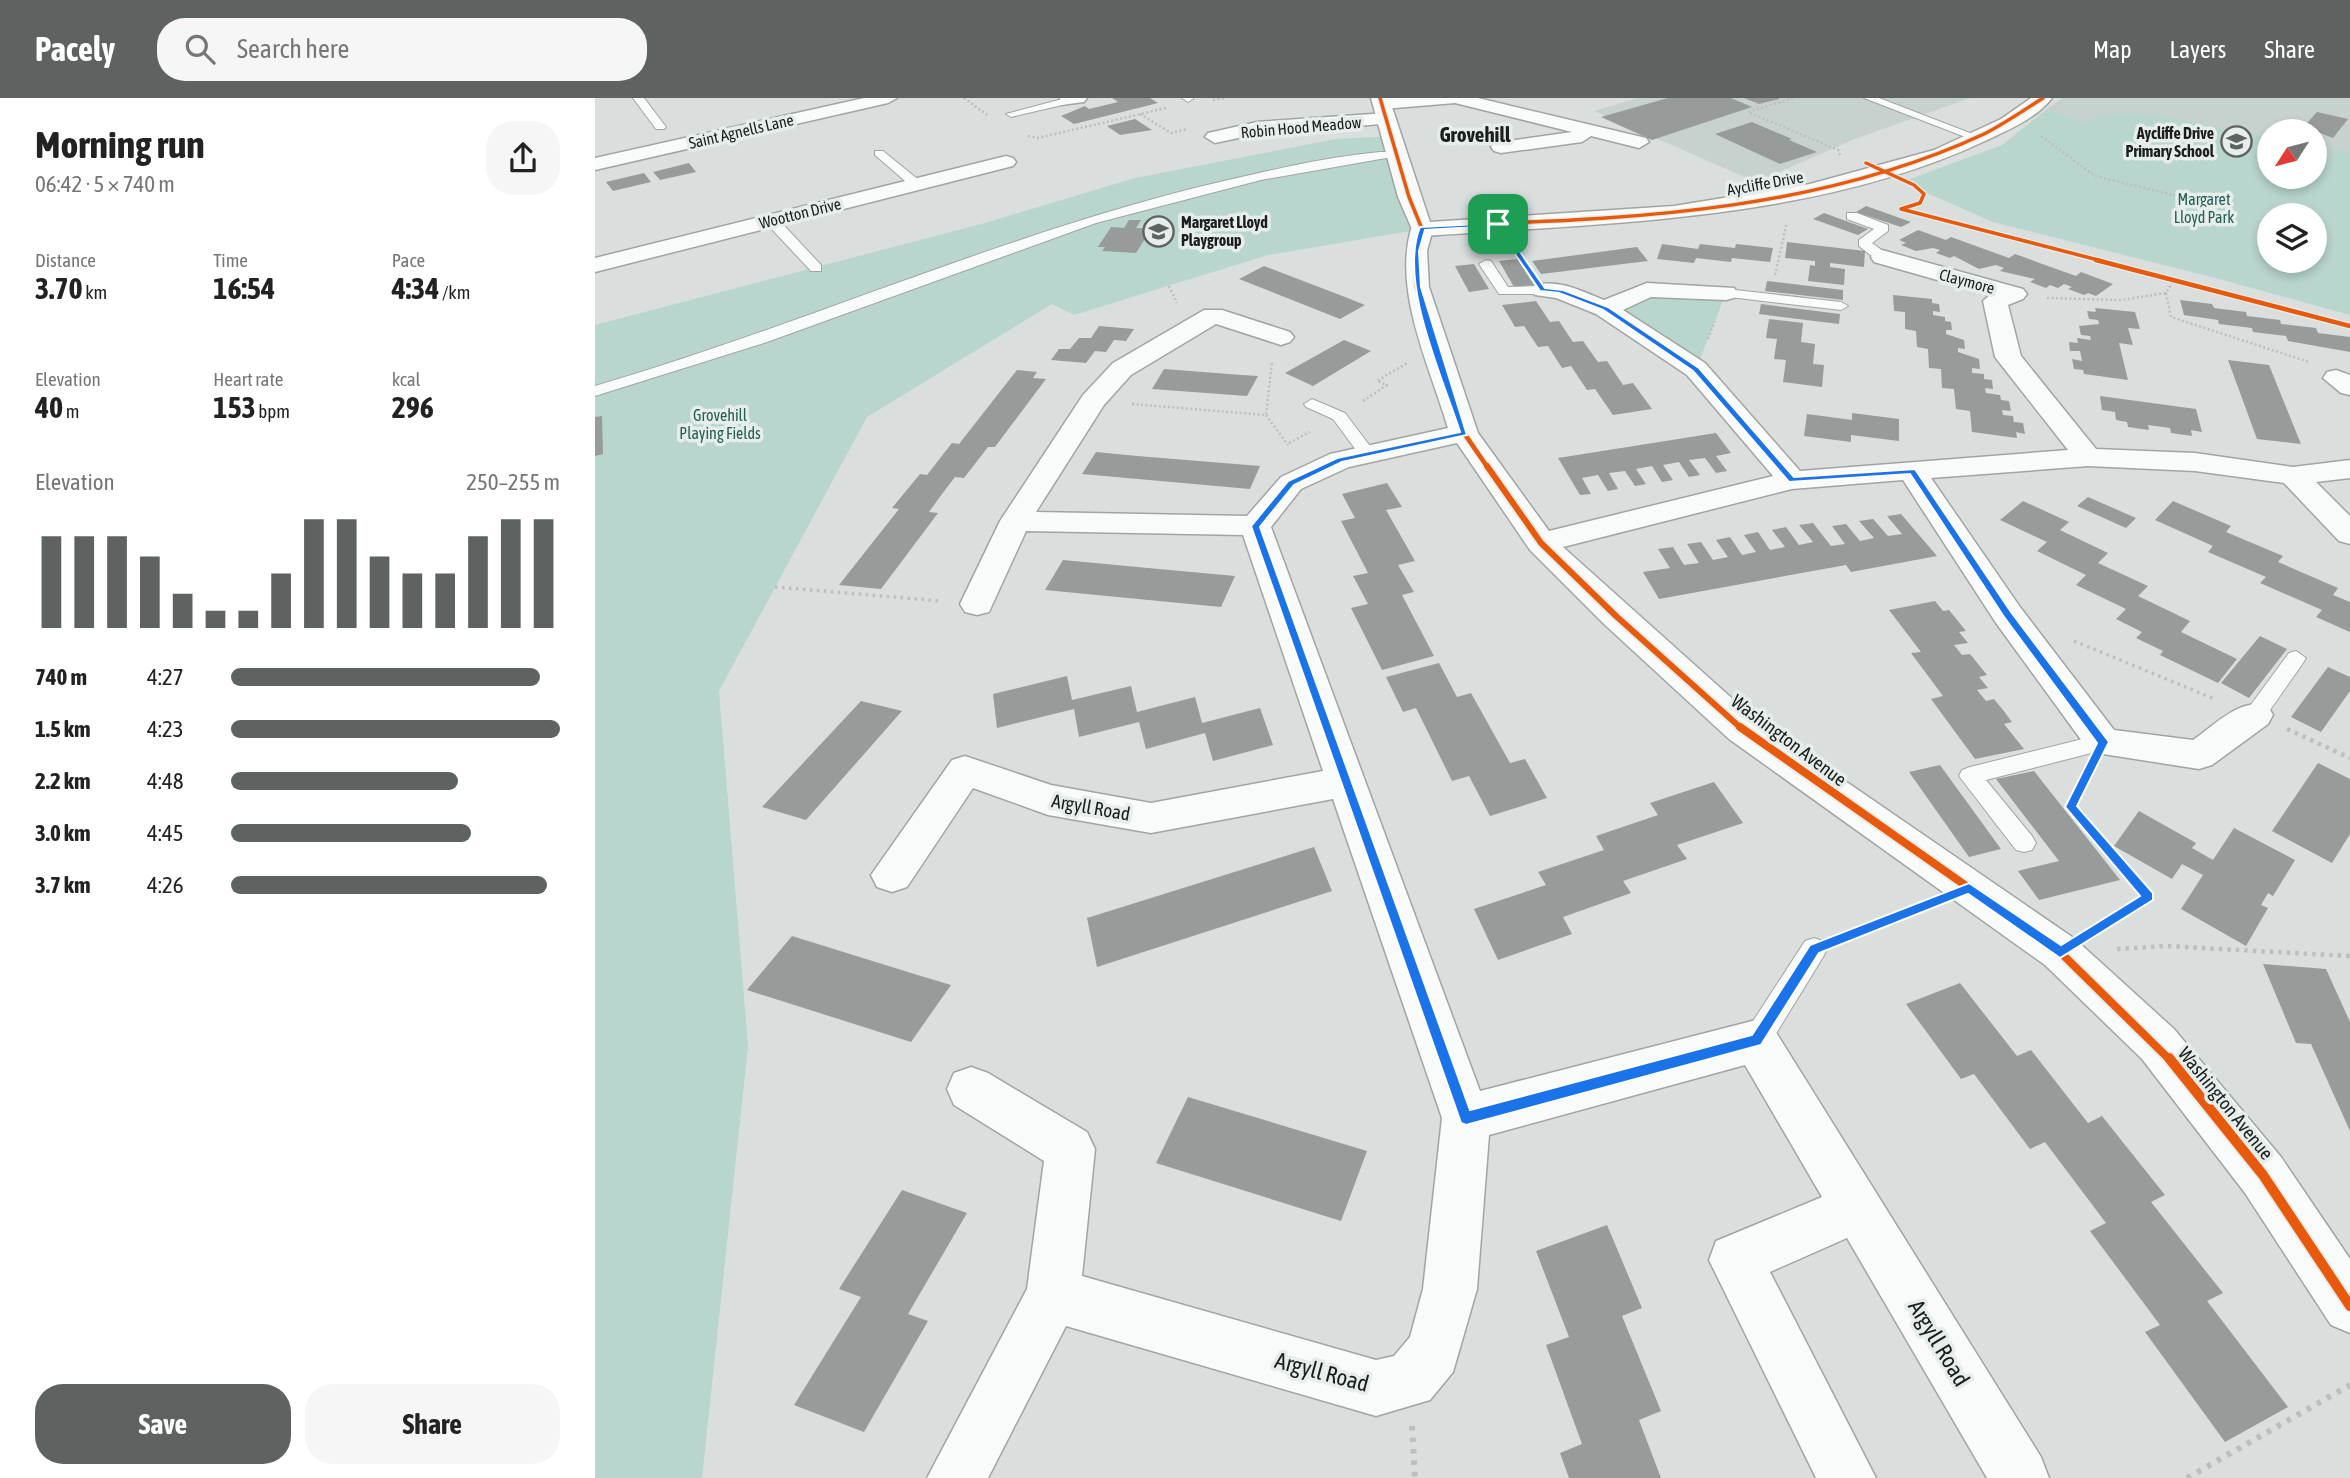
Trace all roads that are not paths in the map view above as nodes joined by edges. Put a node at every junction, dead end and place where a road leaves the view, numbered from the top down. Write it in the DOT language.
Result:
graph roads {
  1 [pos="638,98"];
  2 [pos="888,98"];
  3 [pos="1455,98"];
  4 [pos="1869,98"];
  5 [pos="2043,98"];
  6 [pos="1072,99"];
  7 [pos="1383,107"];
  8 [pos="1011,114"];
  9 [pos="1489,125"];
  10 [pos="660,127"];
  11 [pos="1585,134"];
  12 [pos="1215,137"];
  13 [pos="1977,138"];
  14 [pos="1639,142"];
  15 [pos="1501,147"];
  16 [pos="879,153"];
  17 [pos="1397,155"];
  18 [pos="1006,162"];
  19 [pos="1637,163"];
  20 [pos="595,164"];
  21 [pos="1512,167"];
  22 [pos="916,184"];
  23 [pos="1852,216"];
  24 [pos="771,220"];
  25 [pos="1422,229"];
  26 [pos="1882,257"];
  27 [pos="1486,264"];
  28 [pos="595,265"];
  29 [pos="816,268"];
  30 [pos="1543,290"];
  31 [pos="1726,293"];
  32 [pos="1841,306"];
  33 [pos="1605,309"];
  34 [pos="1281,337"];
  35 [pos="595,391"];
  36 [pos="1312,404"];
  37 [pos="1464,433"];
  38 [pos="1368,454"];
  39 [pos="2088,457"];
  40 [pos="2350,469"];
  41 [pos="1912,471"];
  42 [pos="2293,476"];
  43 [pos="1792,480"];
  44 [pos="1015,521"];
  45 [pos="1255,526"];
  46 [pos="2350,534"];
  47 [pos="1541,543"];
  48 [pos="977,604"];
  49 [pos="2296,658"];
  50 [pos="2255,715"];
  51 [pos="2103,742"];
  52 [pos="1346,782"];
  53 [pos="2024,843"];
  54 [pos="892,874"];
  55 [pos="1814,949"];
  56 [pos="1756,1041"];
  57 [pos="971,1089"];
  58 [pos="1466,1118"];
  59 [pos="1857,1208"];
  60 [pos="1053,1294"];
  61 [pos="2350,1306"];
  62 [pos="956,1478"];
  63 [pos="1847,1478"];
  64 [pos="2020,1478"];
  1 -- 10 [label="lane"];
  2 -- 20 [label="street, Saint Agnells Lane"];
  3 -- 7 [label="street, Robin Hood Meadow"];
  3 -- 11 [label="street, Robin Hood Meadow"];
  4 -- 13 [label="lane"];
  5 -- 13 [label="street, Aycliffe Drive"];
  6 -- 8 [label="lane"];
  7 -- 12 [label="street, Robin Hood Meadow"];
  7 -- 17 [label="street"];
  9 -- 15 [label="street"];
  11 -- 14 [label="street"];
  11 -- 15 [label="street"];
  11 -- 19 [label="street"];
  13 -- 25 [label="street, Aycliffe Drive"];
  15 -- 21 [label="street"];
  16 -- 22 [label="lane"];
  17 -- 25 [label="street"];
  17 -- 35 [label="lane"];
  18 -- 22 [label="street, Wootton Drive"];
  22 -- 24 [label="street, Wootton Drive"];
  23 -- 26 [label="lane"];
  24 -- 28 [label="street, Wootton Drive"];
  24 -- 29 [label="lane"];
  25 -- 37 [label="street, Washington Avenue"];
  26 -- 39 [label="street, Claymore"];
  27 -- 30 [label="lane"];
  30 -- 33 [label="street"];
  31 -- 32 [label="lane"];
  31 -- 33 [label="street"];
  33 -- 43 [label="street"];
  34 -- 44 [label="street"];
  36 -- 38 [label="lane"];
  37 -- 38 [label="street"];
  37 -- 47 [label="street, Washington Avenue"];
  38 -- 45 [label="street"];
  39 -- 41 [label="street"];
  39 -- 42 [label="street"];
  40 -- 42 [label="street"];
  41 -- 43 [label="street"];
  41 -- 51 [label="street"];
  42 -- 46 [label="street"];
  43 -- 47 [label="street"];
  44 -- 45 [label="street"];
  44 -- 48 [label="street"];
  45 -- 52 [label="street, Argyll Road"];
  47 -- 61 [label="street, Washington Avenue"];
  49 -- 50 [label="lane"];
  50 -- 51 [label="street"];
  51 -- 53 [label="lane"];
  52 -- 54 [label="street, Argyll Road"];
  52 -- 58 [label="street, Argyll Road"];
  55 -- 56 [label="lane"];
  56 -- 58 [label="street"];
  56 -- 59 [label="street, Argyll Road"];
  57 -- 60 [label="street"];
  58 -- 60 [label="street, Argyll Road"];
  59 -- 63 [label="street"];
  59 -- 64 [label="street, Argyll Road"];
  60 -- 62 [label="street"];
}
